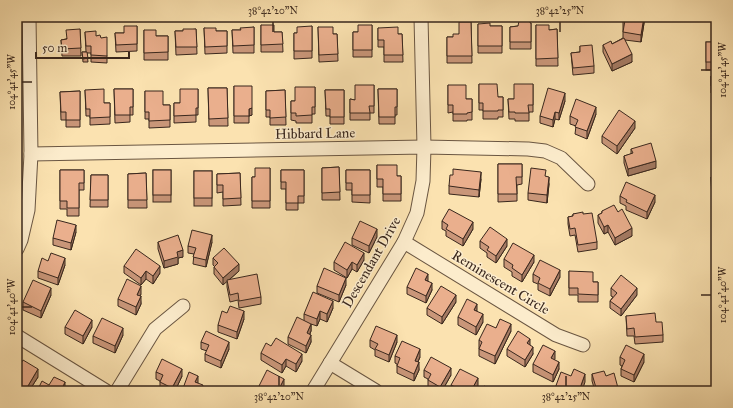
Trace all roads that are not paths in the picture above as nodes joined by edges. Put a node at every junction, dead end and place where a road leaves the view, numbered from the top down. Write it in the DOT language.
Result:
graph roads {
  1 [pos="29,17"];
  2 [pos="421,17"];
  3 [pos="424,148"];
  4 [pos="31,154"];
  5 [pos="588,184"];
  6 [pos="404,242"];
  7 [pos="17,249"];
  8 [pos="183,306"];
  9 [pos="17,336"];
  10 [pos="583,345"];
  11 [pos="330,363"];
  12 [pos="106,391"];
  13 [pos="117,391"];
  14 [pos="313,391"];
  15 [pos="376,391"];
  1 -- 4 [label="street"];
  2 -- 3 [label="street, Descendant Drive"];
  3 -- 4 [label="street, Hibbard Lane"];
  3 -- 5 [label="street, Hibbard Lane"];
  3 -- 6 [label="street, Descendant Drive"];
  4 -- 7 [label="street"];
  6 -- 10 [label="street, Reminescent Circle"];
  6 -- 11 [label="street, Descendant Drive"];
  8 -- 13 [label="street"];
  9 -- 12 [label="street"];
  11 -- 14 [label="street, Descendant Drive"];
  11 -- 15 [label="street"];
}
